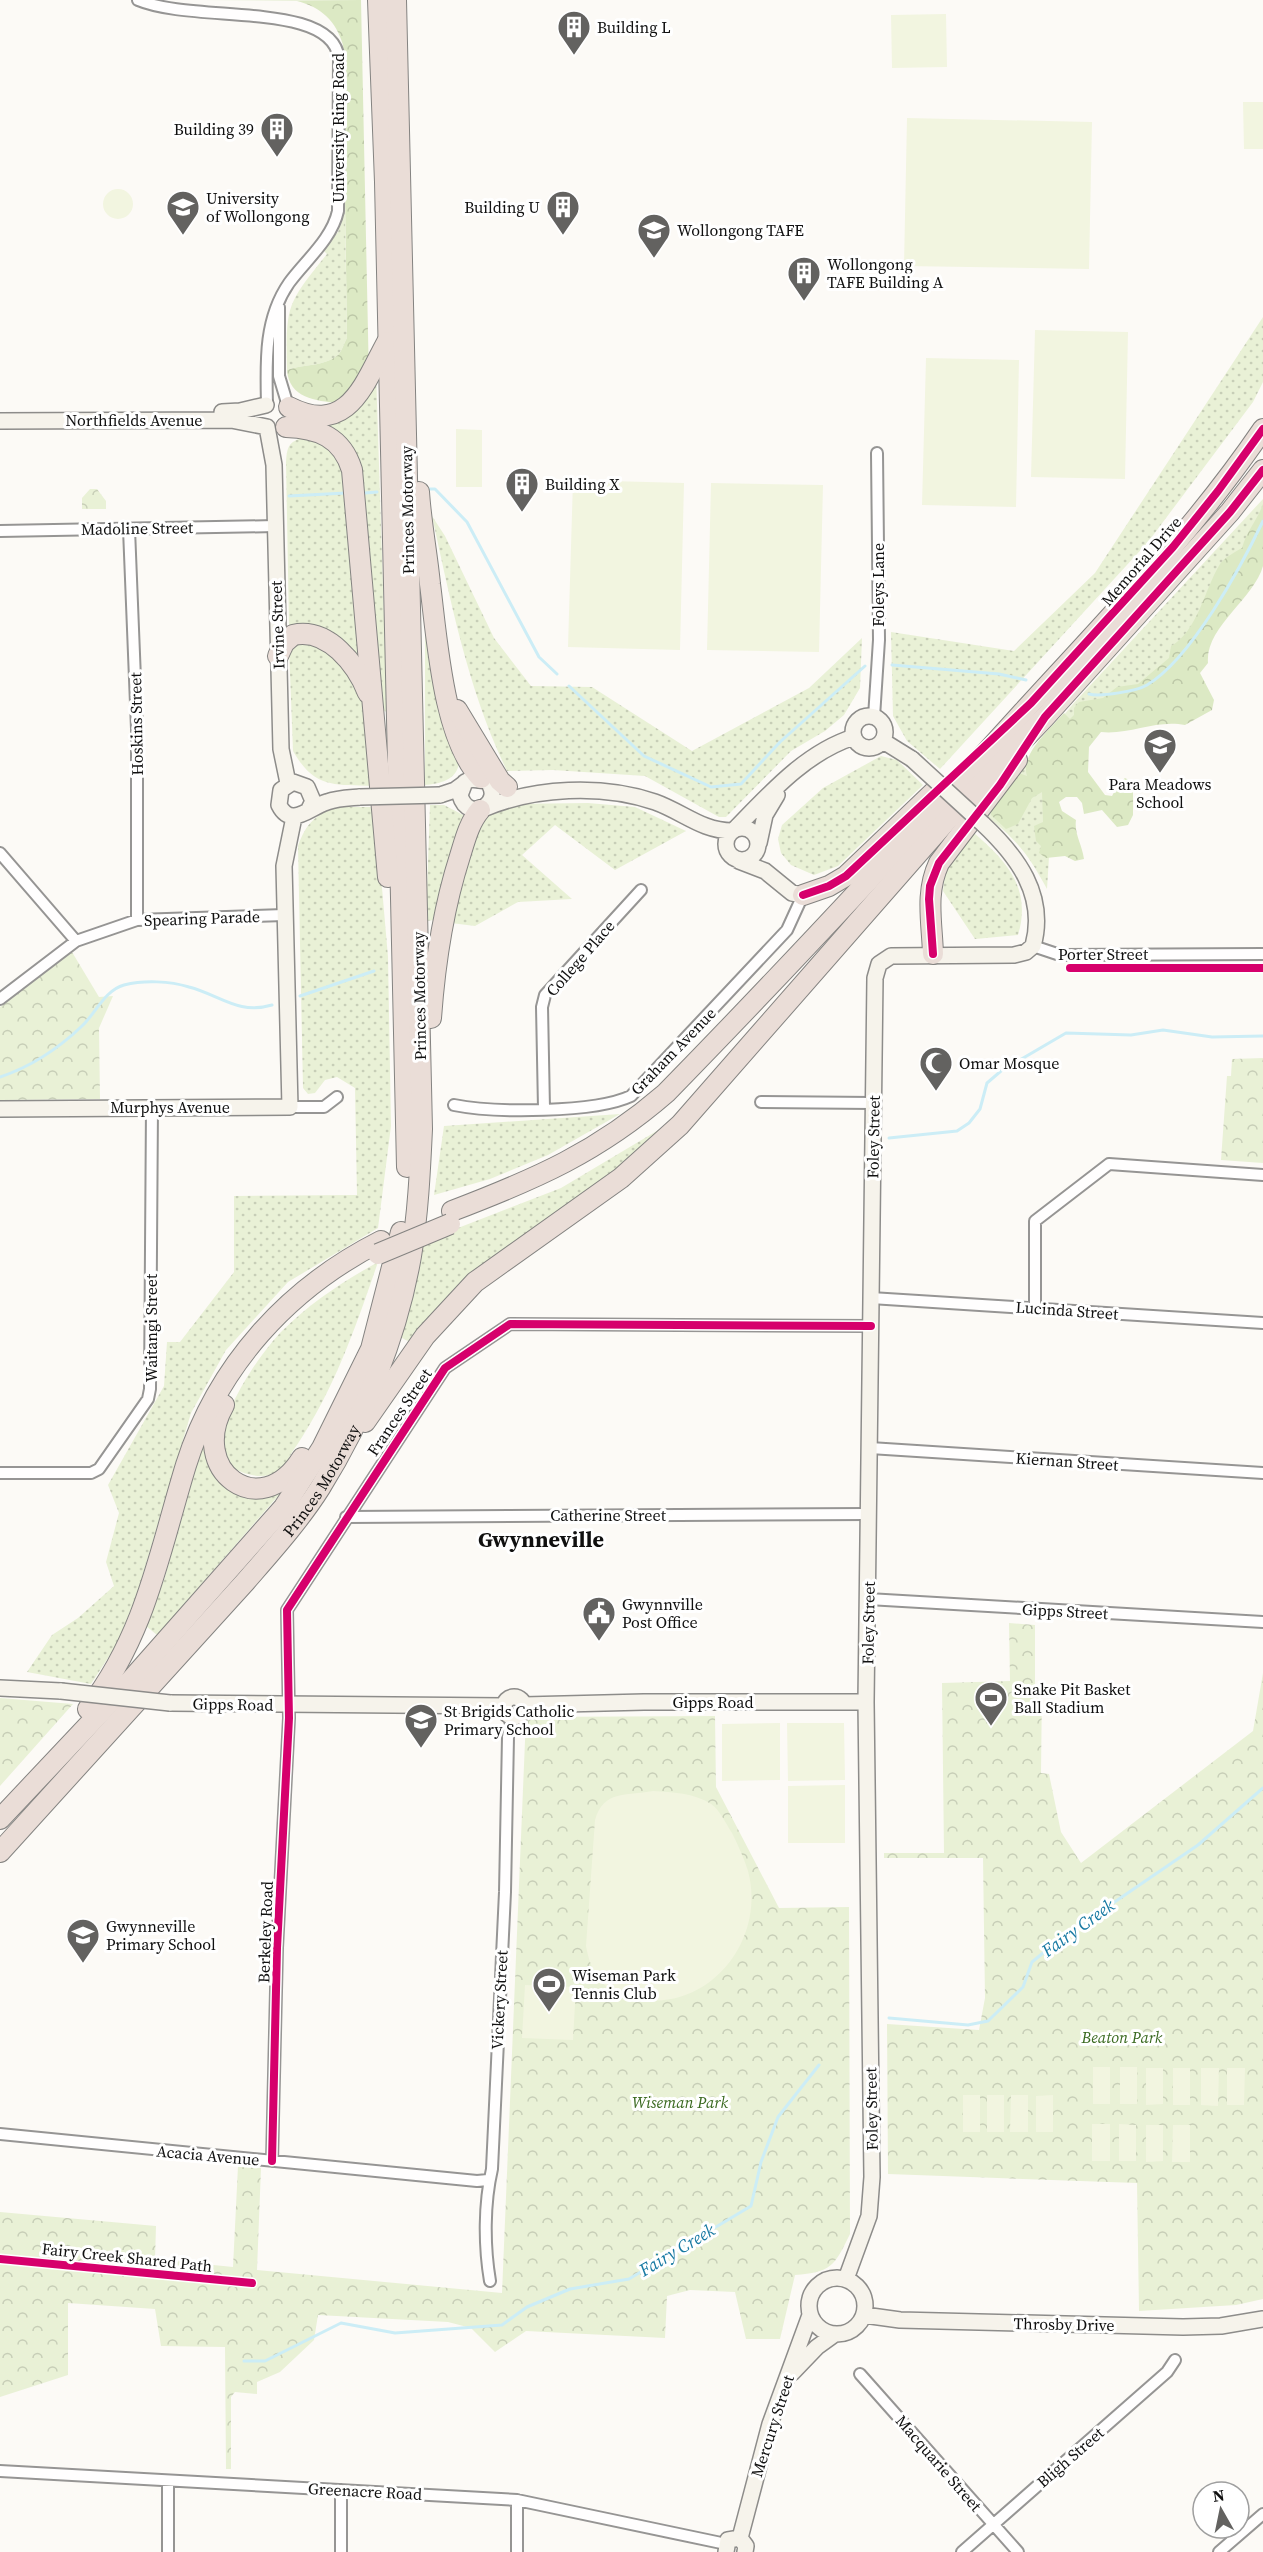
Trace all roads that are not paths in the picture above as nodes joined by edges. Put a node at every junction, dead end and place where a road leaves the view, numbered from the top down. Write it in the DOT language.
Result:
graph roads {
  1 [pos="138,0"];
  2 [pos="378,0"];
  3 [pos="396,0"];
  4 [pos="272,6"];
  5 [pos="329,26"];
  6 [pos="279,304"];
  7 [pos="387,342"];
  8 [pos="405,392"];
  9 [pos="267,404"];
  10 [pos="288,406"];
  11 [pos="0,413"];
  12 [pos="0,421"];
  13 [pos="1263,421"];
  14 [pos="276,428"];
  15 [pos="1263,429"];
  16 [pos="877,453"];
  17 [pos="1246,453"];
  18 [pos="1263,470"];
  19 [pos="1263,478"];
  20 [pos="1230,512"];
  21 [pos="275,526"];
  22 [pos="129,529"];
  23 [pos="0,531"];
  24 [pos="278,656"];
  25 [pos="443,671"];
  26 [pos="1031,703"];
  27 [pos="374,709"];
  28 [pos="874,717"];
  29 [pos="1045,717"];
  30 [pos="854,737"];
  31 [pos="883,741"];
  32 [pos="795,771"];
  33 [pos="478,780"];
  34 [pos="296,784"];
  35 [pos="507,786"];
  36 [pos="547,792"];
  37 [pos="441,795"];
  38 [pos="353,798"];
  39 [pos="477,809"];
  40 [pos="301,814"];
  41 [pos="697,823"];
  42 [pos="733,830"];
  43 [pos="759,843"];
  44 [pos="0,853"];
  45 [pos="734,858"];
  46 [pos="778,880"];
  47 [pos="641,890"];
  48 [pos="803,895"];
  49 [pos="284,915"];
  50 [pos="137,920"];
  51 [pos="402,939"];
  52 [pos="76,941"];
  53 [pos="1033,946"];
  54 [pos="829,953"];
  55 [pos="933,954"];
  56 [pos="1263,954"];
  57 [pos="0,999"];
  58 [pos="337,1097"];
  59 [pos="761,1102"];
  60 [pos="873,1103"];
  61 [pos="454,1105"];
  62 [pos="152,1107"];
  63 [pos="290,1107"];
  64 [pos="544,1108"];
  65 [pos="0,1110"];
  66 [pos="422,1129"];
  67 [pos="1263,1175"];
  68 [pos="451,1218"];
  69 [pos="386,1247"];
  70 [pos="871,1298"];
  71 [pos="1035,1308"];
  72 [pos="1263,1323"];
  73 [pos="871,1326"];
  74 [pos="870,1448"];
  75 [pos="0,1473"];
  76 [pos="1263,1473"];
  77 [pos="320,1489"];
  78 [pos="869,1514"];
  79 [pos="346,1516"];
  80 [pos="868,1599"];
  81 [pos="1263,1622"];
  82 [pos="0,1688"];
  83 [pos="866,1702"];
  84 [pos="289,1705"];
  85 [pos="508,1712"];
  86 [pos="0,1819"];
  87 [pos="0,1852"];
  88 [pos="0,2134"];
  89 [pos="272,2161"];
  90 [pos="488,2180"];
  91 [pos="846,2279"];
  92 [pos="490,2281"];
  93 [pos="810,2315"];
  94 [pos="864,2315"];
  95 [pos="1263,2319"];
  96 [pos="835,2334"];
  97 [pos="1175,2360"];
  98 [pos="860,2374"];
  99 [pos="787,2377"];
  100 [pos="0,2470"];
  101 [pos="168,2482"];
  102 [pos="341,2490"];
  103 [pos="517,2500"];
  104 [pos="1263,2514"];
  105 [pos="993,2524"];
  106 [pos="734,2546"];
  107 [pos="168,2552"];
  108 [pos="341,2552"];
  109 [pos="517,2552"];
  110 [pos="962,2552"];
  111 [pos="1018,2552"];
  112 [pos="1219,2552"];
  1 -- 4 [label="street"];
  2 -- 7 [label="highway, Princes Motorway"];
  3 -- 8 [label="highway, Princes Motorway"];
  5 -- 6 [label="street, University Ring Road"];
  6 -- 9 [label="street, University Ring Road"];
  6 -- 10 [label="street, University Ring Road"];
  7 -- 10 [label="highway"];
  7 -- 51 [label="highway, Princes Motorway"];
  8 -- 25 [label="highway"];
  8 -- 66 [label="highway, Princes Motorway"];
  9 -- 10 [label="main road"];
  9 -- 11 [label="main road, Northfields Avenue"];
  9 -- 14 [label="main road"];
  10 -- 14 [label="main road"];
  12 -- 14 [label="main road, Northfields Avenue"];
  13 -- 17 [label="highway"];
  14 -- 21 [label="main road, Irvine Street"];
  14 -- 27 [label="highway"];
  15 -- 17 [label="highway, Memorial Drive"];
  16 -- 28 [label="street, Foleys Lane"];
  17 -- 26 [label="highway, Memorial Drive"];
  18 -- 20 [label="highway, Memorial Drive"];
  19 -- 20 [label="highway"];
  20 -- 29 [label="highway, Memorial Drive"];
  21 -- 22 [label="street, Madoline Street"];
  21 -- 24 [label="main road, Irvine Street"];
  22 -- 23 [label="street, Madoline Street"];
  22 -- 50 [label="street, Hoskins Street"];
  24 -- 27 [label="highway"];
  24 -- 34 [label="main road, Irvine Street"];
  25 -- 33 [label="highway"];
  25 -- 35 [label="highway"];
  26 -- 48 [label="highway"];
  26 -- 68 [label="highway, Memorial Drive"];
  27 -- 51 [label="highway"];
  28 -- 30 [label="main road"];
  28 -- 31 [label="main road"];
  29 -- 54 [label="highway, Memorial Drive"];
  29 -- 55 [label="highway"];
  30 -- 31 [label="main road"];
  30 -- 32 [label="main road"];
  31 -- 53 [label="main road, bridge"];
  32 -- 42 [label="main road"];
  32 -- 43 [label="main road"];
  33 -- 35 [label="main road"];
  33 -- 37 [label="main road"];
  33 -- 39 [label="main road"];
  33 -- 39 [label="main road"];
  34 -- 38 [label="main road"];
  34 -- 40 [label="main road"];
  34 -- 40 [label="main road"];
  35 -- 36 [label="main road"];
  36 -- 39 [label="main road"];
  36 -- 41 [label="main road"];
  37 -- 38 [label="main road, bridge"];
  37 -- 39 [label="main road"];
  38 -- 40 [label="main road"];
  39 -- 66 [label="highway"];
  40 -- 49 [label="main road"];
  41 -- 42 [label="main road"];
  41 -- 45 [label="main road"];
  42 -- 43 [label="main road"];
  42 -- 45 [label="main road"];
  43 -- 45 [label="main road"];
  43 -- 46 [label="main road"];
  44 -- 52 [label="street"];
  45 -- 46 [label="main road"];
  46 -- 48 [label="main road"];
  47 -- 64 [label="street, College Place"];
  48 -- 64 [label="street, Graham Avenue"];
  49 -- 50 [label="street, Spearing Parade"];
  49 -- 63 [label="main road"];
  50 -- 52 [label="street, Spearing Parade"];
  51 -- 69 [label="highway, Princes Motorway"];
  52 -- 57 [label="street, Spearing Parade"];
  53 -- 55 [label="main road"];
  53 -- 56 [label="street, Porter Street"];
  54 -- 68 [label="highway"];
  54 -- 77 [label="highway"];
  55 -- 60 [label="main road, Foley Street"];
  58 -- 63 [label="street, Murphys Avenue"];
  59 -- 60 [label="street"];
  60 -- 70 [label="main road, Foley Street"];
  61 -- 64 [label="street, Graham Avenue"];
  62 -- 63 [label="main road, Murphys Avenue"];
  62 -- 65 [label="main road, Murphys Avenue"];
  62 -- 75 [label="street, Waitangi Street"];
  66 -- 77 [label="highway, Princes Motorway"];
  67 -- 71 [label="street"];
  68 -- 69 [label="highway, bridge"];
  69 -- 69 [label="highway"];
  69 -- 86 [label="highway, Princes Motorway"];
  69 -- 86 [label="highway"];
  70 -- 71 [label="street, Lucinda Street"];
  70 -- 73 [label="main road, Foley Street"];
  71 -- 72 [label="street, Lucinda Street"];
  73 -- 74 [label="main road, Foley Street"];
  73 -- 79 [label="street, Frances Street"];
  74 -- 76 [label="street, Kiernan Street"];
  74 -- 78 [label="main road, Foley Street"];
  77 -- 87 [label="highway, Princes Motorway"];
  78 -- 79 [label="street, Catherine Street"];
  78 -- 80 [label="main road, Foley Street"];
  79 -- 84 [label="street, Frances Street"];
  80 -- 81 [label="street, Gipps Street"];
  80 -- 83 [label="main road, Foley Street"];
  82 -- 84 [label="main road, Gipps Road, bridge"];
  83 -- 85 [label="main road, Gipps Road"];
  83 -- 91 [label="main road, Foley Street"];
  84 -- 85 [label="main road, Gipps Road"];
  84 -- 89 [label="street, Berkeley Road"];
  85 -- 90 [label="street, Vickery Street"];
  88 -- 89 [label="street, Acacia Avenue"];
  89 -- 90 [label="street, Acacia Avenue"];
  90 -- 92 [label="street, Vickery Street"];
  91 -- 93 [label="main road"];
  91 -- 94 [label="main road"];
  93 -- 96 [label="main road"];
  93 -- 99 [label="main road, Mercury Street"];
  94 -- 95 [label="main road, Throsby Drive"];
  94 -- 96 [label="main road"];
  96 -- 99 [label="main road"];
  97 -- 105 [label="street, Bligh Street"];
  98 -- 105 [label="street, Macquarie Street"];
  99 -- 106 [label="main road, Mercury Street"];
  100 -- 101 [label="street, Greenacre Road"];
  101 -- 102 [label="street, Greenacre Road"];
  101 -- 107 [label="street"];
  102 -- 103 [label="street, Greenacre Road"];
  102 -- 108 [label="street"];
  103 -- 106 [label="street, Greenacre Road"];
  103 -- 109 [label="street"];
  104 -- 112 [label="street"];
  105 -- 110 [label="street, Bligh Street"];
  105 -- 111 [label="street, Macquarie Street"];
}
